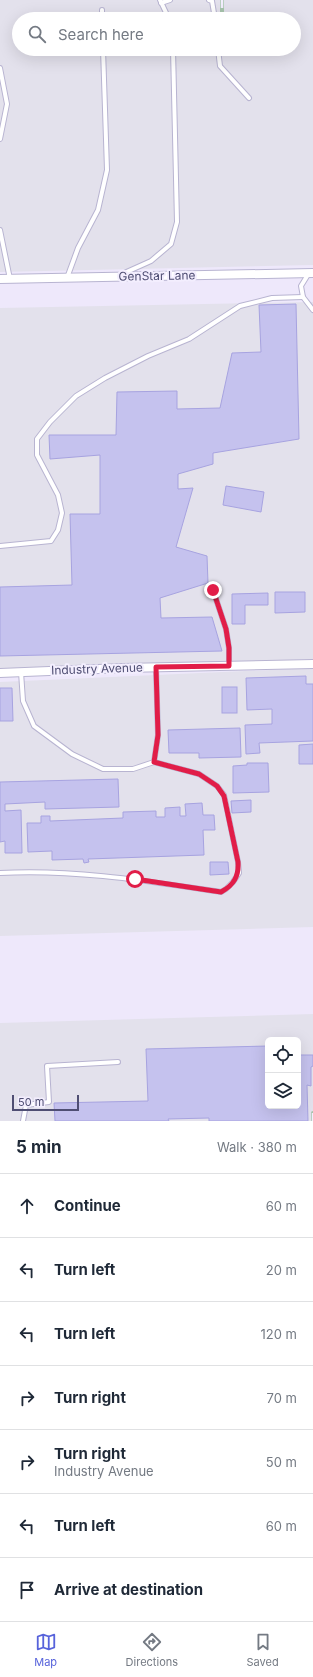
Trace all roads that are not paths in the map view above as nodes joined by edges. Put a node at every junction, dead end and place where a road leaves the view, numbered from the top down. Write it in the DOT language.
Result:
graph roads {
  1 [pos="170,0"];
  2 [pos="209,0"];
  3 [pos="161,2"];
  4 [pos="166,12"];
  5 [pos="214,12"];
  6 [pos="103,56"];
  7 [pos="173,56"];
  8 [pos="219,56"];
  9 [pos="0,68"];
  10 [pos="249,98"];
  11 [pos="0,139"];
  12 [pos="0,230"];
  13 [pos="2,248"];
  14 [pos="311,273"];
  15 [pos="117,277"];
  16 [pos="66,278"];
  17 [pos="0,279"];
  18 [pos="10,279"];
  19 [pos="303,297"];
  20 [pos="313,310"];
  21 [pos="0,546"];
  22 [pos="213,590"];
  23 [pos="313,664"];
  24 [pos="229,666"];
  25 [pos="156,667"];
  26 [pos="21,672"];
  27 [pos="0,673"];
  28 [pos="154,762"];
  29 [pos="0,873"];
  30 [pos="118,1062"];
  31 [pos="23,1121"];
  1 -- 3 [label="lane"];
  2 -- 5 [label="lane"];
  3 -- 4 [label="lane"];
  6 -- 16 [label="lane"];
  7 -- 15 [label="lane"];
  8 -- 10 [label="lane"];
  9 -- 11 [label="lane"];
  12 -- 13 [label="lane"];
  13 -- 18 [label="lane"];
  14 -- 15 [label="street, GenStar Lane"];
  14 -- 19 [label="lane"];
  15 -- 16 [label="street, GenStar Lane"];
  16 -- 18 [label="street, GenStar Lane"];
  17 -- 18 [label="street, GenStar Lane"];
  19 -- 20 [label="lane"];
  19 -- 21 [label="lane"];
  22 -- 24 [label="lane"];
  23 -- 24 [label="street, Industry Avenue"];
  24 -- 25 [label="street, Industry Avenue"];
  25 -- 26 [label="street, Industry Avenue"];
  25 -- 28 [label="lane"];
  26 -- 27 [label="street, Industry Avenue"];
  26 -- 28 [label="lane"];
  28 -- 29 [label="lane"];
  30 -- 31 [label="lane"];
}
